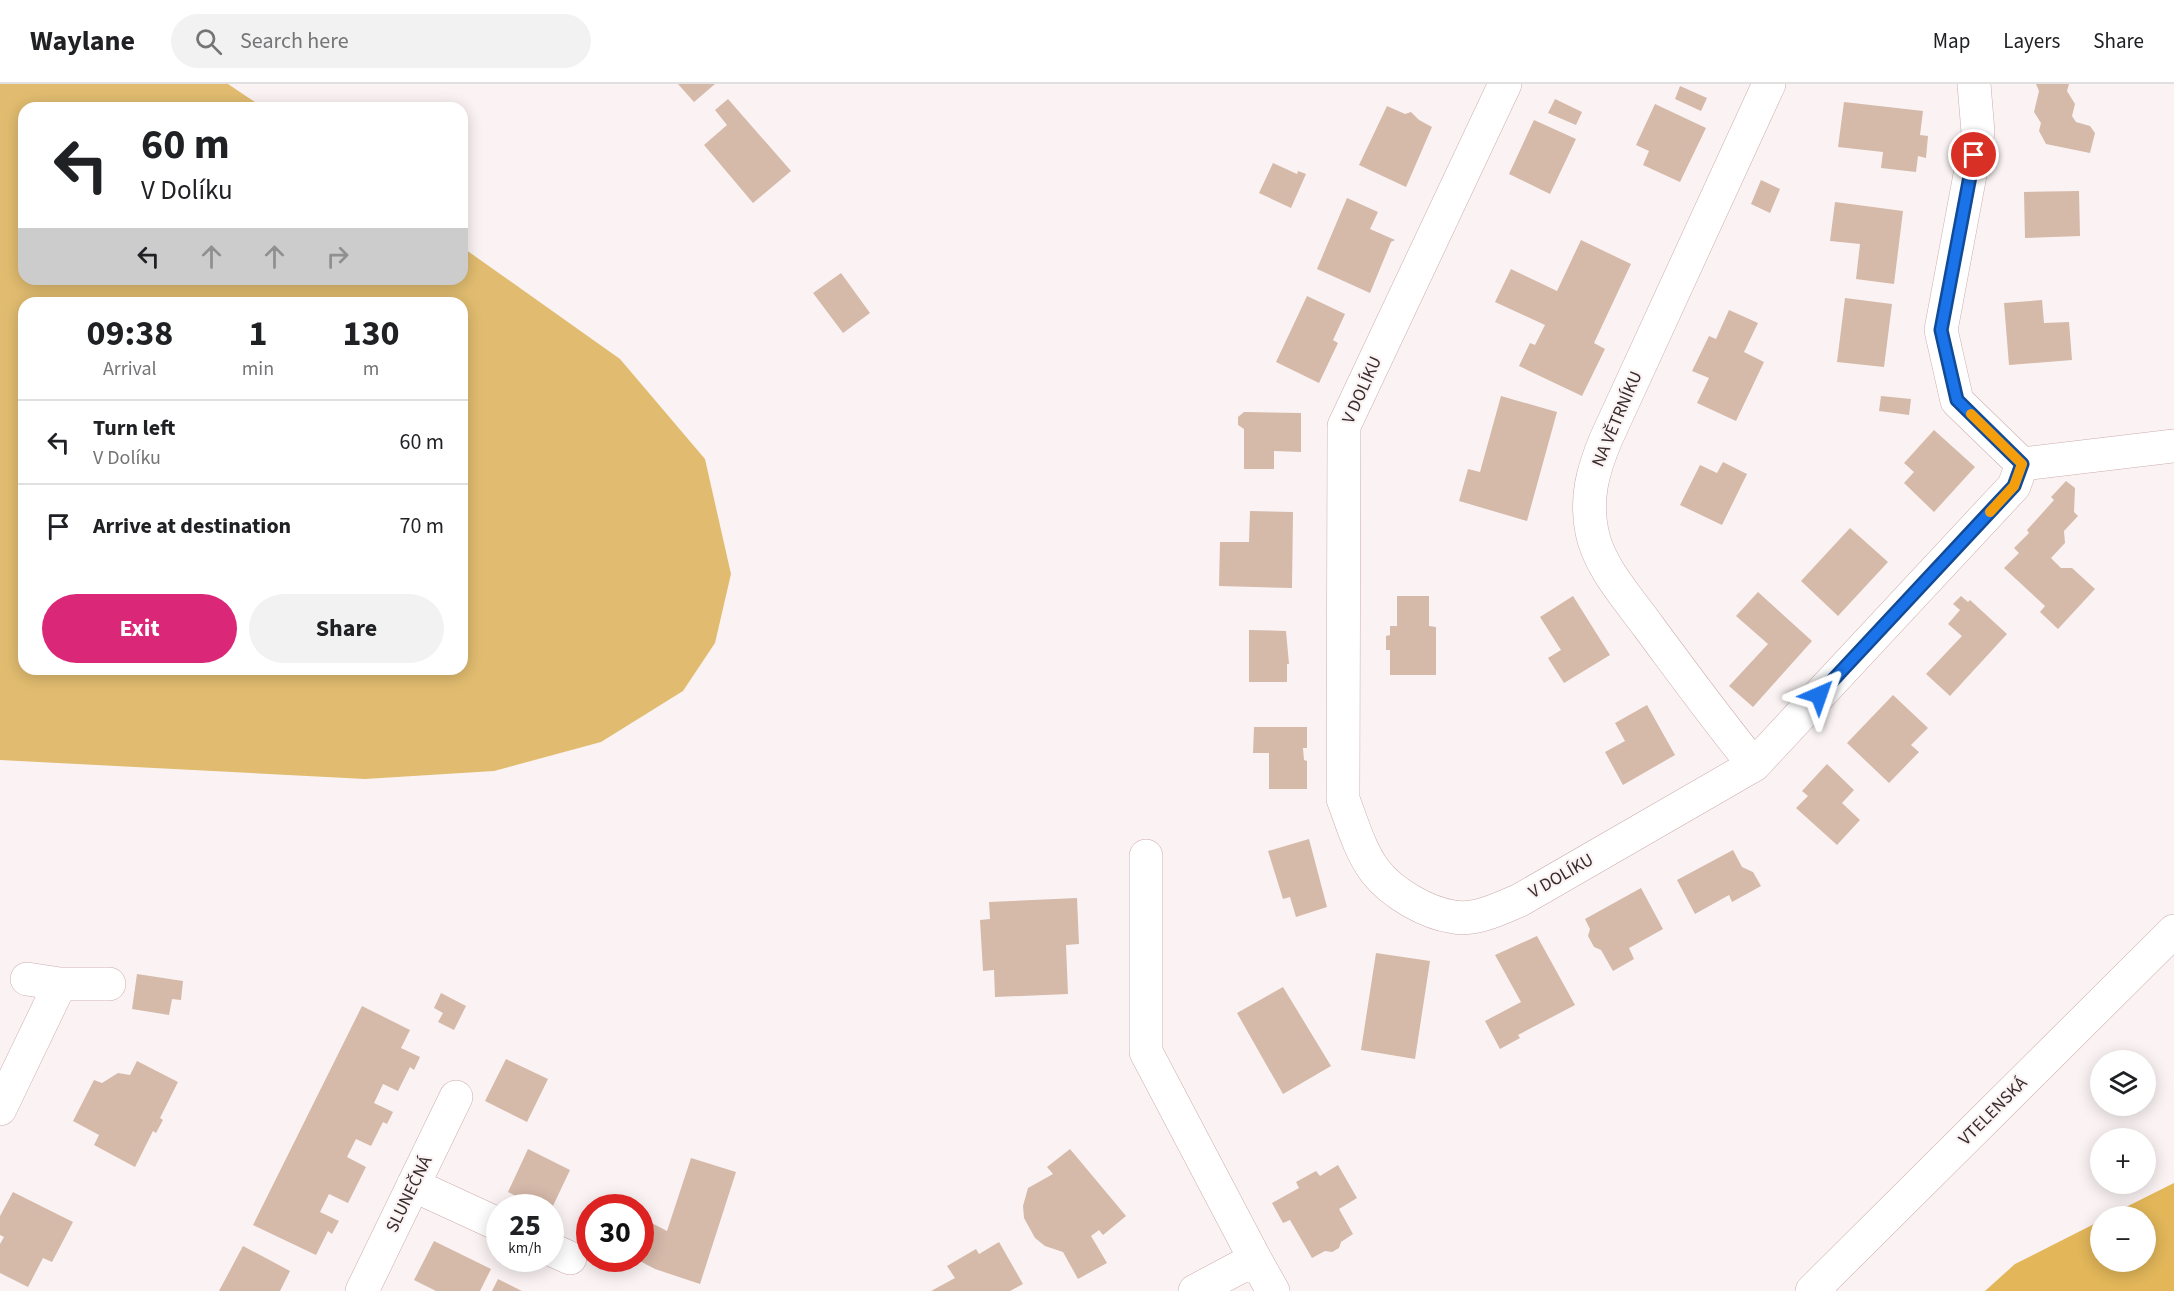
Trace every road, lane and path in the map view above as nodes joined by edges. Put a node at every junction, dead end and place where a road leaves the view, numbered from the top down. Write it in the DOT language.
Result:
graph roads {
  1 [pos="1506,84"];
  2 [pos="1769,84"];
  3 [pos="1974,84"];
  4 [pos="2174,446"];
  5 [pos="2022,464"];
  6 [pos="1754,765"];
  7 [pos="1146,856"];
  8 [pos="2174,931"];
  9 [pos="27,979"];
  10 [pos="60,984"];
  11 [pos="109,984"];
  12 [pos="456,1096"];
  13 [pos="0,1109"];
  14 [pos="413,1185"];
  15 [pos="486,1219"];
  16 [pos="1255,1259"];
  17 [pos="362,1291"];
  18 [pos="1195,1291"];
  19 [pos="1273,1291"];
  20 [pos="1812,1291"];
  1 -- 6 [label="street, V DOLÍKU"];
  2 -- 6 [label="street, NA VĚTRNÍKU"];
  3 -- 5 [label="street"];
  4 -- 5 [label="street"];
  5 -- 6 [label="street, V DOLÍKU"];
  7 -- 16 [label="street"];
  8 -- 20 [label="street, VTELENSKÁ"];
  9 -- 10 [label="street"];
  10 -- 11 [label="street"];
  10 -- 13 [label="street"];
  12 -- 14 [label="street, SLUNEČNÁ"];
  14 -- 15 [label="street"];
  14 -- 17 [label="street, SLUNEČNÁ"];
  16 -- 18 [label="street"];
  16 -- 19 [label="street"];
}
